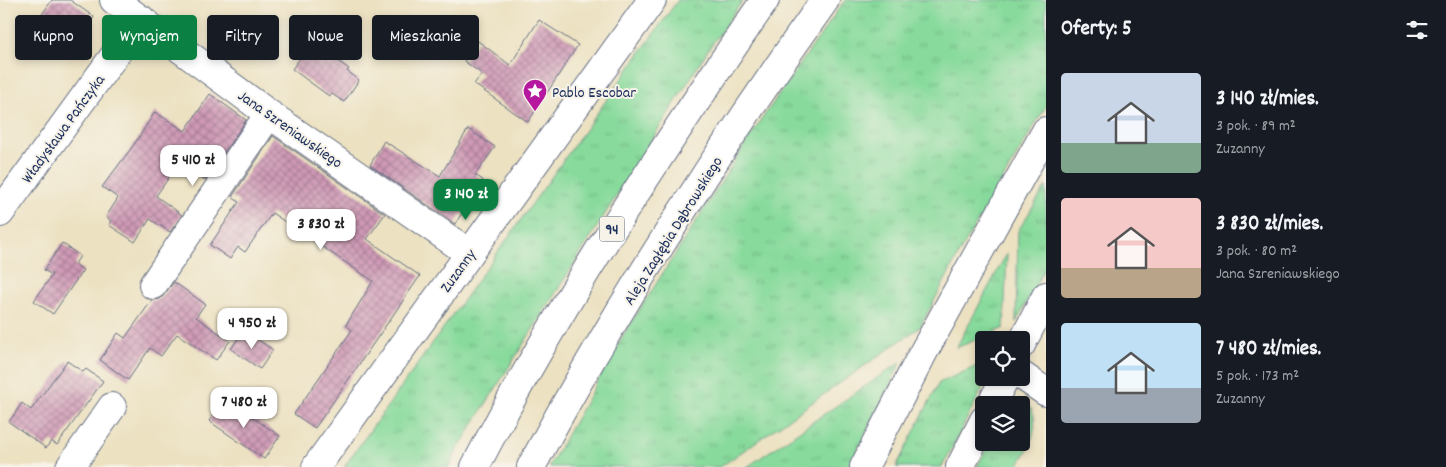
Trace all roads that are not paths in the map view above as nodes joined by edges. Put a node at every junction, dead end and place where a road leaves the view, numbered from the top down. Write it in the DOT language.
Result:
graph roads {
  1 [pos="114,0"];
  2 [pos="652,0"];
  3 [pos="765,0"];
  4 [pos="825,0"];
  5 [pos="135,15"];
  6 [pos="111,60"];
  7 [pos="196,60"];
  8 [pos="269,114"];
  9 [pos="1046,131"];
  10 [pos="0,213"];
  11 [pos="469,253"];
  12 [pos="153,285"];
  13 [pos="1046,296"];
  14 [pos="1028,331"];
  15 [pos="1030,382"];
  16 [pos="1046,392"];
  17 [pos="112,407"];
  18 [pos="975,438"];
  19 [pos="70,467"];
  20 [pos="316,467"];
  21 [pos="474,467"];
  22 [pos="531,467"];
  23 [pos="864,467"];
  24 [pos="960,467"];
  1 -- 5 [label="street, Jana Szreniawskiego"];
  2 -- 11 [label="street, Zuzanny"];
  3 -- 21 [label="street, 94"];
  4 -- 22 [label="street, Aleja Zagłębia Dąbrowskiego"];
  6 -- 10 [label="street, Władysława Pańczyka"];
  7 -- 8 [label="street, Jana Szreniawskiego"];
  8 -- 11 [label="street, Jana Szreniawskiego"];
  8 -- 12 [label="street"];
  9 -- 23 [label="street"];
  11 -- 20 [label="street, Zuzanny"];
  13 -- 14 [label="street"];
  15 -- 16 [label="street"];
  17 -- 19 [label="street"];
  18 -- 24 [label="street"];
}
